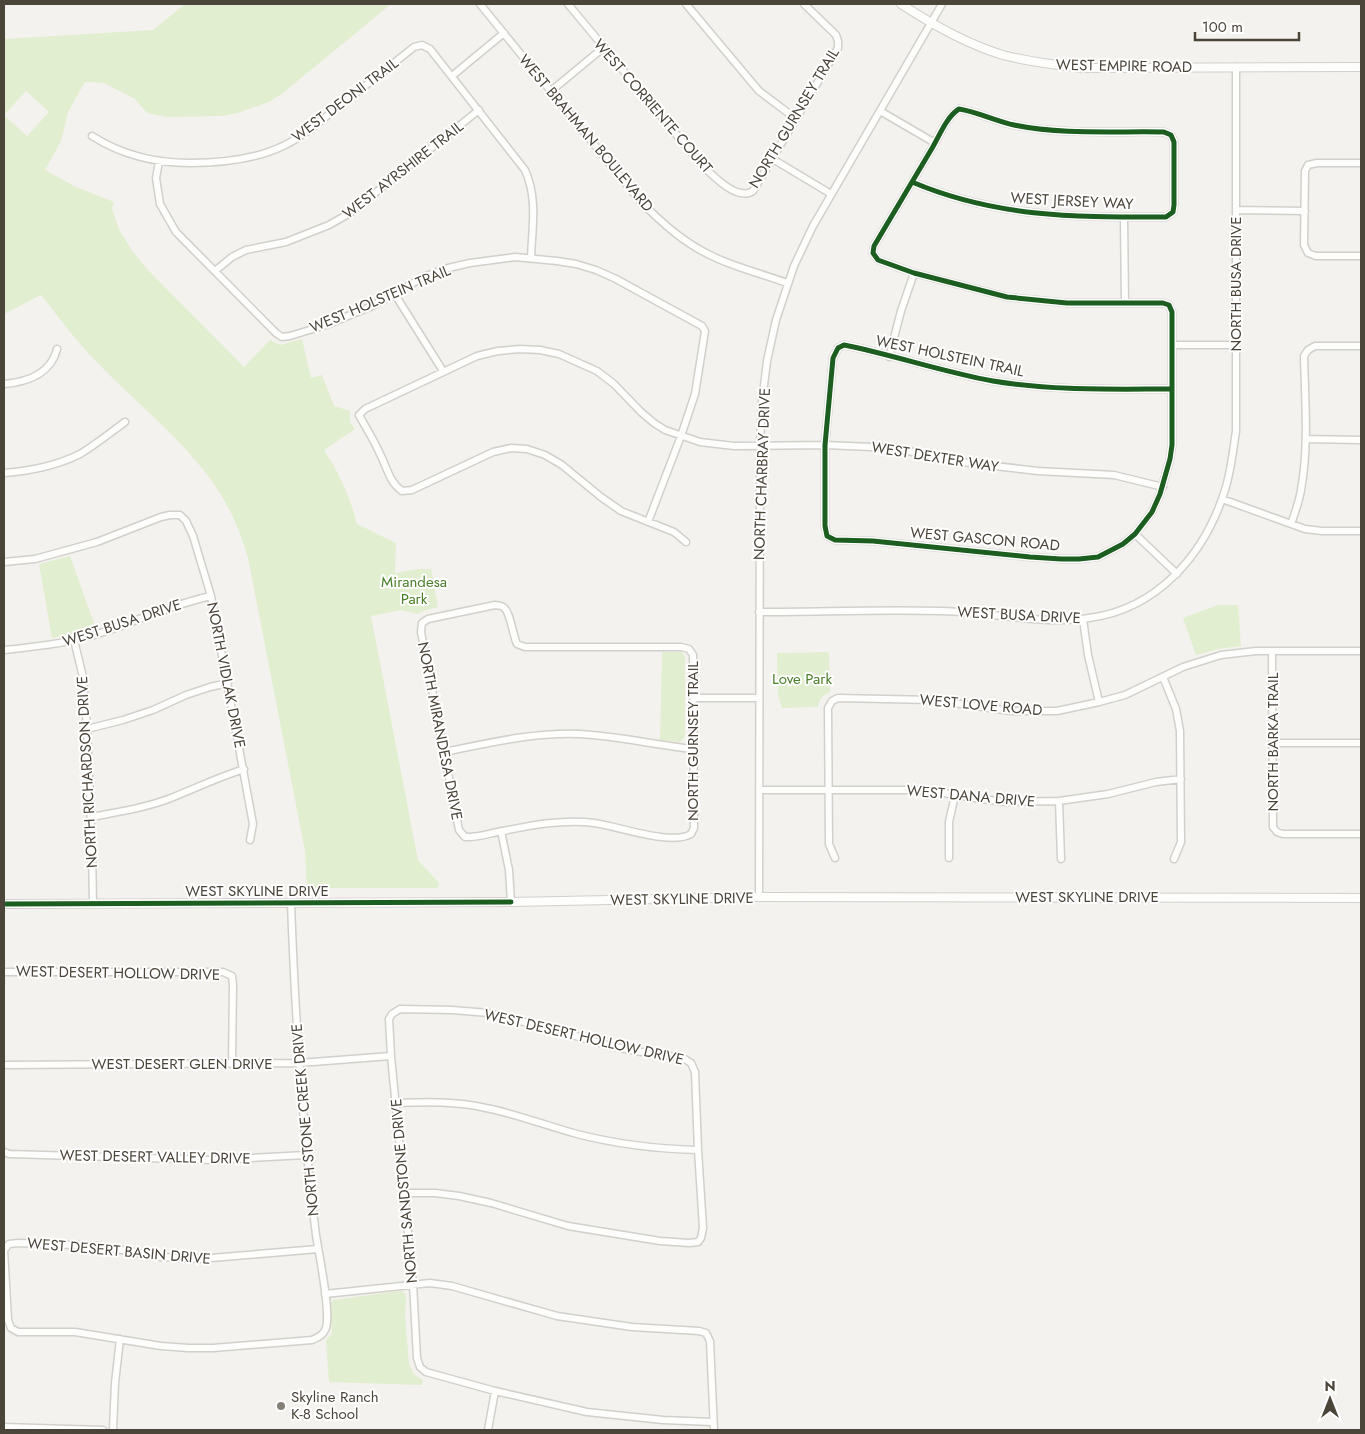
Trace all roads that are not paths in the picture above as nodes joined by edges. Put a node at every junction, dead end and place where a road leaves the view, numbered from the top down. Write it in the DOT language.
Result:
graph roads {
  1 [pos="480,4"];
  2 [pos="568,4"];
  3 [pos="686,4"];
  4 [pos="804,4"];
  5 [pos="900,4"];
  6 [pos="942,4"];
  7 [pos="930,24"];
  8 [pos="504,33"];
  9 [pos="603,48"];
  10 [pos="1236,67"];
  11 [pos="1361,67"];
  12 [pos="452,76"];
  13 [pos="551,91"];
  14 [pos="480,110"];
  15 [pos="880,111"];
  16 [pos="795,118"];
  17 [pos="92,136"];
  18 [pos="935,143"];
  19 [pos="771,158"];
  20 [pos="158,162"];
  21 [pos="1361,163"];
  22 [pos="912,182"];
  23 [pos="748,194"];
  24 [pos="831,194"];
  25 [pos="1236,210"];
  26 [pos="1305,211"];
  27 [pos="1124,217"];
  28 [pos="1361,256"];
  29 [pos="530,258"];
  30 [pos="214,271"];
  31 [pos="914,273"];
  32 [pos="788,283"];
  33 [pos="394,293"];
  34 [pos="1125,302"];
  35 [pos="1172,345"];
  36 [pos="1236,345"];
  37 [pos="1361,346"];
  38 [pos="57,348"];
  39 [pos="889,357"];
  40 [pos="443,371"];
  41 [pos="4,384"];
  42 [pos="1172,389"];
  43 [pos="125,422"];
  44 [pos="681,436"];
  45 [pos="1306,439"];
  46 [pos="1361,440"];
  47 [pos="760,445"];
  48 [pos="825,445"];
  49 [pos="4,472"];
  50 [pos="1162,487"];
  51 [pos="1222,499"];
  52 [pos="648,522"];
  53 [pos="1291,524"];
  54 [pos="1361,531"];
  55 [pos="1135,534"];
  56 [pos="686,542"];
  57 [pos="4,562"];
  58 [pos="1177,574"];
  59 [pos="211,596"];
  60 [pos="759,612"];
  61 [pos="1083,619"];
  62 [pos="74,640"];
  63 [pos="689,649"];
  64 [pos="4,650"];
  65 [pos="1272,651"];
  66 [pos="1361,651"];
  67 [pos="1163,677"];
  68 [pos="228,683"];
  69 [pos="693,698"];
  70 [pos="759,698"];
  71 [pos="1099,702"];
  72 [pos="87,729"];
  73 [pos="1273,743"];
  74 [pos="1361,743"];
  75 [pos="693,749"];
  76 [pos="444,752"];
  77 [pos="244,770"];
  78 [pos="1181,779"];
  79 [pos="759,790"];
  80 [pos="828,790"];
  81 [pos="955,795"];
  82 [pos="1059,802"];
  83 [pos="91,817"];
  84 [pos="502,831"];
  85 [pos="1361,834"];
  86 [pos="250,840"];
  87 [pos="835,858"];
  88 [pos="949,858"];
  89 [pos="1061,859"];
  90 [pos="1174,859"];
  91 [pos="759,897"];
  92 [pos="1361,898"];
  93 [pos="511,902"];
  94 [pos="291,903"];
  95 [pos="4,904"];
  96 [pos="93,904"];
  97 [pos="4,972"];
  98 [pos="390,1016"];
  99 [pos="391,1056"];
  100 [pos="299,1063"];
  101 [pos="232,1064"];
  102 [pos="4,1065"];
  103 [pos="395,1103"];
  104 [pos="698,1150"];
  105 [pos="4,1152"];
  106 [pos="306,1155"];
  107 [pos="404,1193"];
  108 [pos="318,1249"];
  109 [pos="413,1284"];
  110 [pos="325,1294"];
  111 [pos="120,1339"];
  112 [pos="495,1391"];
  113 [pos="714,1422"];
  114 [pos="4,1427"];
  115 [pos="103,1430"];
  116 [pos="113,1430"];
  117 [pos="488,1430"];
  118 [pos="714,1430"];
  1 -- 8 [label="street, WEST BRAHMAN BOULEVARD"];
  2 -- 9 [label="street, WEST CORRIENTE COURT"];
  3 -- 16 [label="street"];
  4 -- 16 [label="street, NORTH GURNSEY TRAIL"];
  5 -- 7 [label="street, WEST EMPIRE ROAD"];
  6 -- 7 [label="street, NORTH CHARBRAY DRIVE"];
  7 -- 10 [label="street, WEST EMPIRE ROAD"];
  7 -- 15 [label="street, NORTH CHARBRAY DRIVE"];
  8 -- 12 [label="street"];
  8 -- 13 [label="street, WEST BRAHMAN BOULEVARD"];
  9 -- 13 [label="street"];
  9 -- 23 [label="street, WEST CORRIENTE COURT"];
  10 -- 11 [label="street, WEST EMPIRE ROAD"];
  10 -- 25 [label="street, NORTH BUSA DRIVE"];
  12 -- 14 [label="street"];
  12 -- 20 [label="street, WEST DEONI TRAIL"];
  13 -- 32 [label="street, WEST BRAHMAN BOULEVARD"];
  14 -- 29 [label="street"];
  14 -- 30 [label="street, WEST AYRSHIRE TRAIL"];
  15 -- 18 [label="street"];
  15 -- 24 [label="street, NORTH CHARBRAY DRIVE"];
  16 -- 19 [label="street, NORTH GURNSEY TRAIL"];
  17 -- 20 [label="street, WEST DEONI TRAIL"];
  18 -- 22 [label="street"];
  18 -- 27 [label="street, WEST JERSEY WAY"];
  19 -- 23 [label="street, NORTH GURNSEY TRAIL"];
  19 -- 24 [label="street"];
  20 -- 30 [label="street"];
  21 -- 26 [label="street"];
  22 -- 27 [label="street, WEST JERSEY WAY"];
  22 -- 31 [label="street"];
  24 -- 32 [label="street, NORTH CHARBRAY DRIVE"];
  25 -- 26 [label="street"];
  25 -- 36 [label="street, NORTH BUSA DRIVE"];
  26 -- 28 [label="street"];
  27 -- 34 [label="street"];
  29 -- 33 [label="street, WEST HOLSTEIN TRAIL"];
  29 -- 44 [label="street, WEST HOLSTEIN TRAIL"];
  30 -- 33 [label="street, WEST HOLSTEIN TRAIL"];
  31 -- 34 [label="street"];
  31 -- 39 [label="street"];
  32 -- 47 [label="street, NORTH CHARBRAY DRIVE"];
  33 -- 40 [label="street"];
  34 -- 35 [label="street, WEST GASCON ROAD"];
  35 -- 36 [label="street"];
  35 -- 42 [label="street, WEST GASCON ROAD"];
  36 -- 51 [label="street, NORTH BUSA DRIVE"];
  37 -- 45 [label="street"];
  38 -- 41 [label="street"];
  39 -- 42 [label="street, WEST HOLSTEIN TRAIL"];
  39 -- 48 [label="street, WEST HOLSTEIN TRAIL"];
  40 -- 44 [label="street, WEST DEXTER WAY"];
  40 -- 52 [label="street, WEST DEXTER WAY"];
  42 -- 50 [label="street, WEST GASCON ROAD"];
  43 -- 49 [label="street"];
  44 -- 47 [label="street, WEST DEXTER WAY"];
  44 -- 52 [label="street"];
  45 -- 46 [label="street"];
  45 -- 53 [label="street"];
  47 -- 48 [label="street, WEST DEXTER WAY"];
  47 -- 60 [label="street, NORTH CHARBRAY DRIVE"];
  48 -- 50 [label="street, WEST DEXTER WAY"];
  48 -- 55 [label="street, WEST GASCON ROAD"];
  50 -- 55 [label="street, WEST GASCON ROAD"];
  51 -- 53 [label="street"];
  51 -- 58 [label="street, WEST BUSA DRIVE"];
  52 -- 56 [label="street"];
  53 -- 54 [label="street"];
  55 -- 58 [label="street"];
  57 -- 59 [label="street, NORTH VIDLAK DRIVE"];
  58 -- 61 [label="street, WEST BUSA DRIVE"];
  59 -- 62 [label="street, WEST BUSA DRIVE"];
  59 -- 68 [label="street, NORTH VIDLAK DRIVE"];
  60 -- 61 [label="street, WEST BUSA DRIVE"];
  60 -- 70 [label="street, NORTH CHARBRAY DRIVE"];
  61 -- 71 [label="street"];
  62 -- 64 [label="street, WEST BUSA DRIVE"];
  62 -- 72 [label="street, NORTH RICHARDSON DRIVE"];
  63 -- 69 [label="street, NORTH GURNSEY TRAIL"];
  63 -- 76 [label="street, NORTH MIRANDESA DRIVE"];
  65 -- 66 [label="street, WEST LOVE ROAD"];
  65 -- 67 [label="street, WEST LOVE ROAD"];
  65 -- 73 [label="street, NORTH BARKA TRAIL"];
  67 -- 71 [label="street, WEST LOVE ROAD"];
  67 -- 78 [label="street"];
  68 -- 72 [label="street"];
  68 -- 77 [label="street, NORTH VIDLAK DRIVE"];
  69 -- 70 [label="street"];
  69 -- 75 [label="street, NORTH GURNSEY TRAIL"];
  70 -- 79 [label="street, NORTH CHARBRAY DRIVE"];
  71 -- 80 [label="street, WEST LOVE ROAD"];
  72 -- 83 [label="street, NORTH RICHARDSON DRIVE"];
  73 -- 74 [label="street"];
  73 -- 85 [label="street, NORTH BARKA TRAIL"];
  75 -- 76 [label="street"];
  75 -- 84 [label="street, NORTH GURNSEY TRAIL"];
  76 -- 84 [label="street, NORTH MIRANDESA DRIVE"];
  77 -- 83 [label="street"];
  77 -- 86 [label="street, NORTH VIDLAK DRIVE"];
  78 -- 82 [label="street, WEST DANA DRIVE"];
  78 -- 90 [label="street"];
  79 -- 80 [label="street, WEST DANA DRIVE"];
  79 -- 91 [label="street, NORTH CHARBRAY DRIVE"];
  80 -- 81 [label="street, WEST DANA DRIVE"];
  80 -- 87 [label="street"];
  81 -- 82 [label="street, WEST DANA DRIVE"];
  81 -- 88 [label="street"];
  82 -- 89 [label="street"];
  83 -- 96 [label="street, NORTH RICHARDSON DRIVE"];
  84 -- 93 [label="street"];
  91 -- 92 [label="street, WEST SKYLINE DRIVE"];
  91 -- 93 [label="street, WEST SKYLINE DRIVE"];
  93 -- 94 [label="street, WEST SKYLINE DRIVE"];
  94 -- 96 [label="street, WEST SKYLINE DRIVE"];
  94 -- 100 [label="street, NORTH STONE CREEK DRIVE"];
  95 -- 96 [label="street, WEST SKYLINE DRIVE"];
  97 -- 101 [label="street, WEST DESERT HOLLOW DRIVE"];
  98 -- 99 [label="street, NORTH SANDSTONE DRIVE"];
  98 -- 104 [label="street, WEST DESERT HOLLOW DRIVE"];
  99 -- 100 [label="street, WEST DESERT GLEN DRIVE"];
  99 -- 103 [label="street, NORTH SANDSTONE DRIVE"];
  100 -- 101 [label="street, WEST DESERT GLEN DRIVE"];
  100 -- 106 [label="street, NORTH STONE CREEK DRIVE"];
  101 -- 102 [label="street, WEST DESERT GLEN DRIVE"];
  103 -- 104 [label="street"];
  103 -- 107 [label="street, NORTH SANDSTONE DRIVE"];
  104 -- 107 [label="street"];
  105 -- 106 [label="street, WEST DESERT VALLEY DRIVE"];
  106 -- 108 [label="street, NORTH STONE CREEK DRIVE"];
  107 -- 109 [label="street, NORTH SANDSTONE DRIVE"];
  108 -- 110 [label="street, NORTH STONE CREEK DRIVE"];
  108 -- 111 [label="street, WEST DESERT BASIN DRIVE"];
  109 -- 110 [label="street"];
  109 -- 112 [label="street, NORTH SANDSTONE DRIVE"];
  109 -- 113 [label="street"];
  110 -- 111 [label="street, NORTH STONE CREEK DRIVE"];
  111 -- 116 [label="street"];
  112 -- 113 [label="street"];
  112 -- 117 [label="street"];
  113 -- 118 [label="street"];
  114 -- 115 [label="street"];
}
